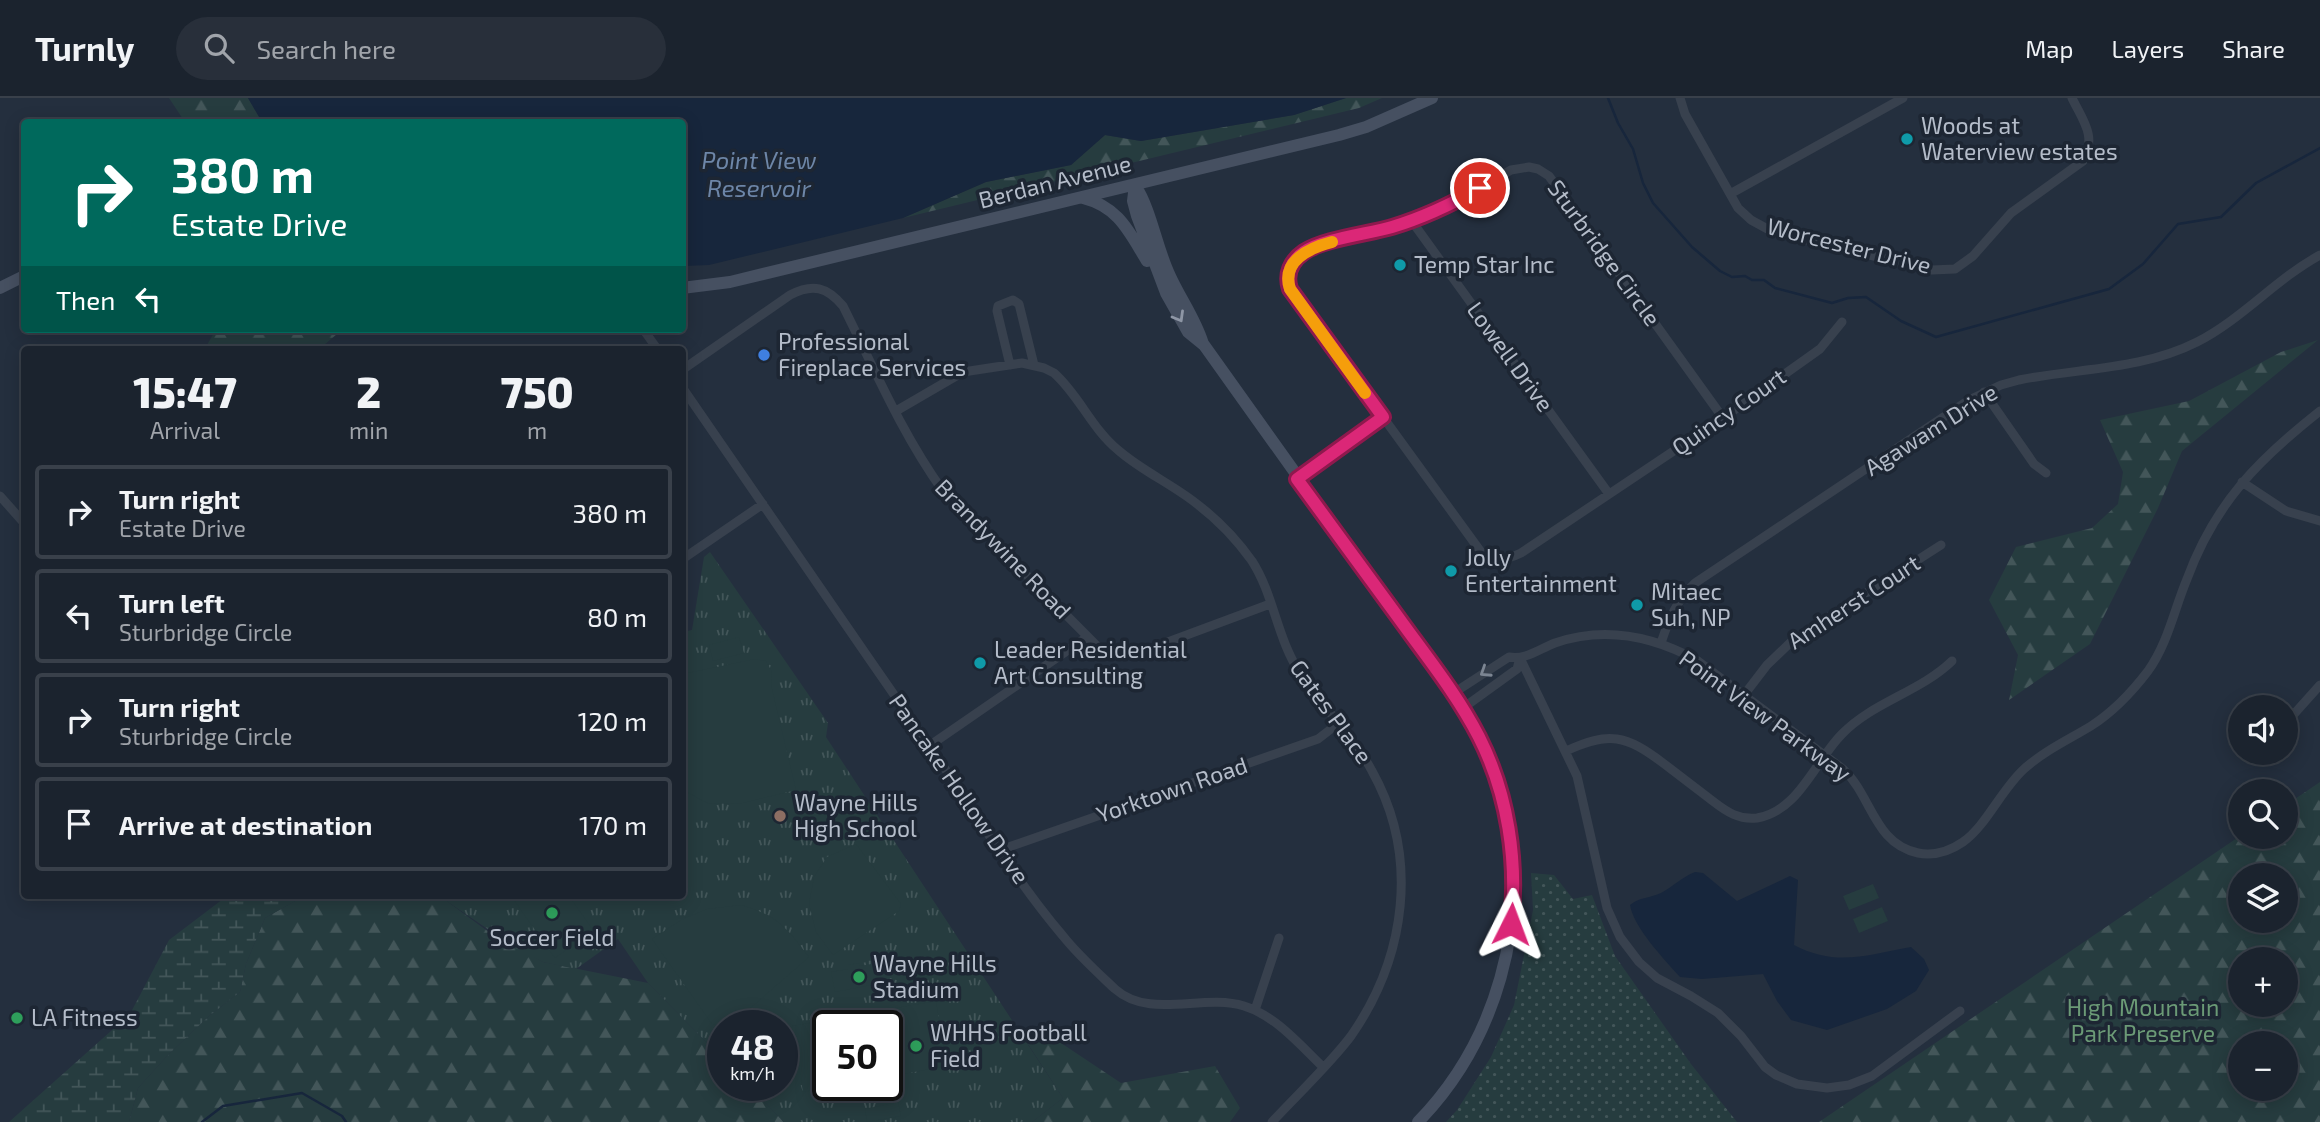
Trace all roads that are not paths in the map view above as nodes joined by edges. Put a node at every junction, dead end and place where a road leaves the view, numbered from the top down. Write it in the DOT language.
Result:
graph roads {
  1 [pos="1432,98"];
  2 [pos="1680,98"];
  3 [pos="1903,98"];
  4 [pos="2072,98"];
  5 [pos="1135,185"];
  6 [pos="1730,194"];
  7 [pos="1083,198"];
  8 [pos="1411,220"];
  9 [pos="2320,255"];
  10 [pos="21,278"];
  11 [pos="0,288"];
  12 [pos="686,288"];
  13 [pos="1166,293"];
  14 [pos="1842,321"];
  15 [pos="1203,345"];
  16 [pos="1010,365"];
  17 [pos="1034,365"];
  18 [pos="686,367"];
  19 [pos="1983,392"];
  20 [pos="686,393"];
  21 [pos="896,411"];
  22 [pos="2320,411"];
  23 [pos="1383,417"];
  24 [pos="1723,418"];
  25 [pos="2046,472"];
  26 [pos="1297,479"];
  27 [pos="2242,482"];
  28 [pos="1609,495"];
  29 [pos="0,496"];
  30 [pos="763,504"];
  31 [pos="21,520"];
  32 [pos="2320,521"];
  33 [pos="1941,545"];
  34 [pos="686,557"];
  35 [pos="1270,604"];
  36 [pos="1087,637"];
  37 [pos="1661,643"];
  38 [pos="1520,659"];
  39 [pos="1952,661"];
  40 [pos="2320,685"];
  41 [pos="1452,694"];
  42 [pos="1744,695"];
  43 [pos="1463,708"];
  44 [pos="2298,710"];
  45 [pos="1336,720"];
  46 [pos="929,746"];
  47 [pos="1566,751"];
  48 [pos="1826,756"];
  49 [pos="1000,850"];
  50 [pos="1279,938"];
  51 [pos="1255,1010"];
  52 [pos="1960,1011"];
  53 [pos="1323,1067"];
  54 [pos="1272,1122"];
  55 [pos="1418,1122"];
  1 -- 5 [label="main road, Berdan Avenue"];
  2 -- 6 [label="street, Worcester Drive"];
  3 -- 6 [label="street"];
  4 -- 6 [label="street, Worcester Drive"];
  5 -- 7 [label="main road, Berdan Avenue"];
  5 -- 13 [label="main road"];
  5 -- 15 [label="main road"];
  7 -- 12 [label="main road, Berdan Avenue"];
  7 -- 13 [label="main road"];
  8 -- 23 [label="street, Sturbridge Circle"];
  8 -- 24 [label="street, Sturbridge Circle"];
  8 -- 28 [label="street, Lowell Drive"];
  9 -- 19 [label="street, Agawam Drive"];
  10 -- 11 [label="main road"];
  13 -- 15 [label="main road, one-way"];
  14 -- 24 [label="street, Quincy Court"];
  15 -- 26 [label="main road"];
  16 -- 17 [label="street"];
  16 -- 17 [label="street"];
  16 -- 21 [label="street"];
  17 -- 35 [label="street, Gates Place"];
  18 -- 21 [label="street, Brandywine Road"];
  19 -- 25 [label="street"];
  19 -- 37 [label="street, Agawam Drive"];
  20 -- 30 [label="street, Pancake Hollow Drive"];
  21 -- 36 [label="street, Brandywine Road"];
  22 -- 27 [label="street, Point View Parkway"];
  23 -- 26 [label="street"];
  23 -- 28 [label="street, Sturbridge Circle"];
  24 -- 28 [label="street, Quincy Court"];
  26 -- 41 [label="main road"];
  27 -- 32 [label="street"];
  27 -- 48 [label="street, Point View Parkway"];
  29 -- 31 [label="street"];
  30 -- 34 [label="street"];
  30 -- 46 [label="street, Pancake Hollow Drive"];
  33 -- 42 [label="street, Amherst Court"];
  35 -- 36 [label="street, Brandywine Road"];
  35 -- 45 [label="street, Gates Place"];
  36 -- 46 [label="street"];
  37 -- 38 [label="street, Point View Parkway"];
  37 -- 42 [label="street, Point View Parkway"];
  38 -- 41 [label="street, one-way"];
  38 -- 43 [label="street"];
  38 -- 47 [label="street"];
  39 -- 48 [label="street"];
  40 -- 44 [label="street"];
  41 -- 43 [label="main road"];
  42 -- 48 [label="street, Point View Parkway"];
  43 -- 55 [label="main road"];
  45 -- 49 [label="street, Yorktown Road"];
  45 -- 53 [label="street, Gates Place"];
  46 -- 49 [label="street, Pancake Hollow Drive"];
  47 -- 48 [label="street"];
  47 -- 52 [label="street"];
  49 -- 51 [label="street, Pancake Hollow Drive"];
  50 -- 51 [label="street"];
  51 -- 53 [label="street, Pancake Hollow Drive"];
  53 -- 54 [label="street, Gates Place"];
}
